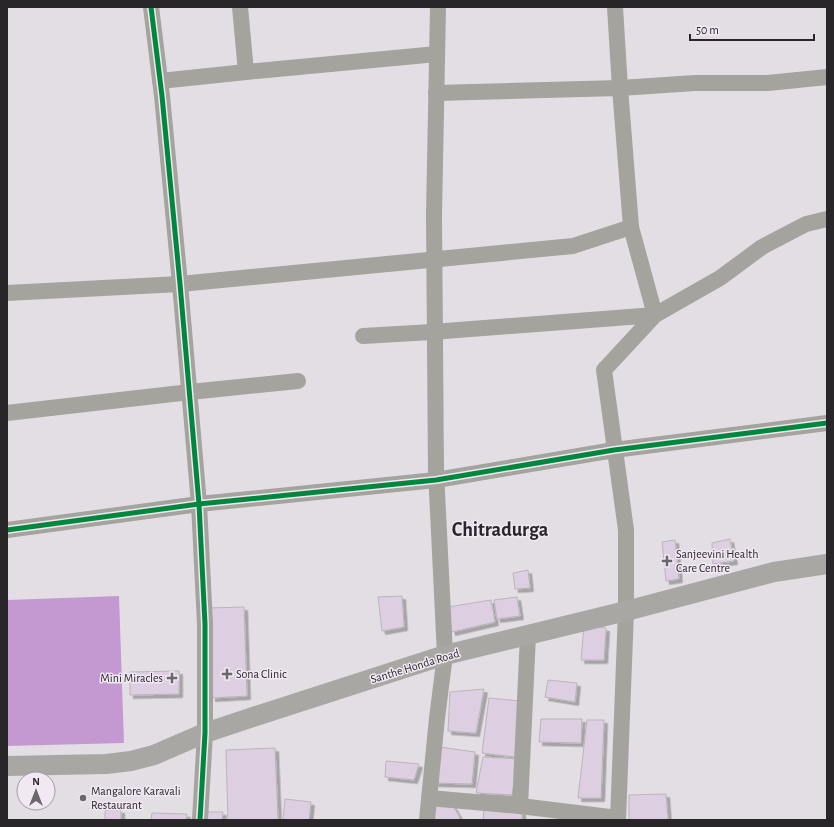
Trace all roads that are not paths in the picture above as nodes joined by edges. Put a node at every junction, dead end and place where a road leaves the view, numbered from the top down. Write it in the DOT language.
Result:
graph roads {
  1 [pos="151,7"];
  2 [pos="240,7"];
  3 [pos="438,7"];
  4 [pos="615,7"];
  5 [pos="437,54"];
  6 [pos="246,72"];
  7 [pos="827,77"];
  8 [pos="160,81"];
  9 [pos="620,88"];
  10 [pos="436,93"];
  11 [pos="827,219"];
  12 [pos="631,227"];
  13 [pos="434,260"];
  14 [pos="180,284"];
  15 [pos="7,293"];
  16 [pos="655,315"];
  17 [pos="434,332"];
  18 [pos="363,336"];
  19 [pos="298,380"];
  20 [pos="190,392"];
  21 [pos="7,413"];
  22 [pos="827,423"];
  23 [pos="614,450"];
  24 [pos="436,480"];
  25 [pos="199,504"];
  26 [pos="7,530"];
  27 [pos="827,564"];
  28 [pos="626,611"];
  29 [pos="528,635"];
  30 [pos="445,656"];
  31 [pos="205,733"];
  32 [pos="7,766"];
  33 [pos="430,798"];
  34 [pos="520,806"];
  35 [pos="618,819"];
  36 [pos="200,820"];
  37 [pos="427,820"];
  1 -- 8 [label="street"];
  2 -- 6 [label="street"];
  3 -- 5 [label="street"];
  4 -- 9 [label="street"];
  5 -- 6 [label="street"];
  5 -- 10 [label="street"];
  6 -- 8 [label="street"];
  7 -- 9 [label="street"];
  8 -- 14 [label="street"];
  9 -- 10 [label="street"];
  9 -- 12 [label="street"];
  10 -- 13 [label="street"];
  11 -- 16 [label="street"];
  12 -- 13 [label="street"];
  12 -- 16 [label="street"];
  13 -- 14 [label="street"];
  13 -- 17 [label="street"];
  14 -- 15 [label="street"];
  14 -- 20 [label="street"];
  16 -- 17 [label="street"];
  16 -- 23 [label="street"];
  17 -- 18 [label="street"];
  17 -- 24 [label="street"];
  19 -- 20 [label="street"];
  20 -- 21 [label="street"];
  20 -- 25 [label="street"];
  22 -- 23 [label="street"];
  23 -- 24 [label="street"];
  23 -- 28 [label="street"];
  24 -- 25 [label="street"];
  24 -- 30 [label="street"];
  25 -- 26 [label="street"];
  25 -- 31 [label="street"];
  27 -- 28 [label="main road, Santhe Honda Road"];
  28 -- 29 [label="main road, Santhe Honda Road"];
  28 -- 35 [label="street"];
  29 -- 30 [label="main road, Santhe Honda Road"];
  29 -- 34 [label="street"];
  30 -- 31 [label="main road, Santhe Honda Road"];
  30 -- 33 [label="street"];
  31 -- 32 [label="main road, Santhe Honda Road"];
  31 -- 36 [label="street"];
  33 -- 34 [label="street"];
  33 -- 37 [label="street"];
  34 -- 35 [label="street"];
}
